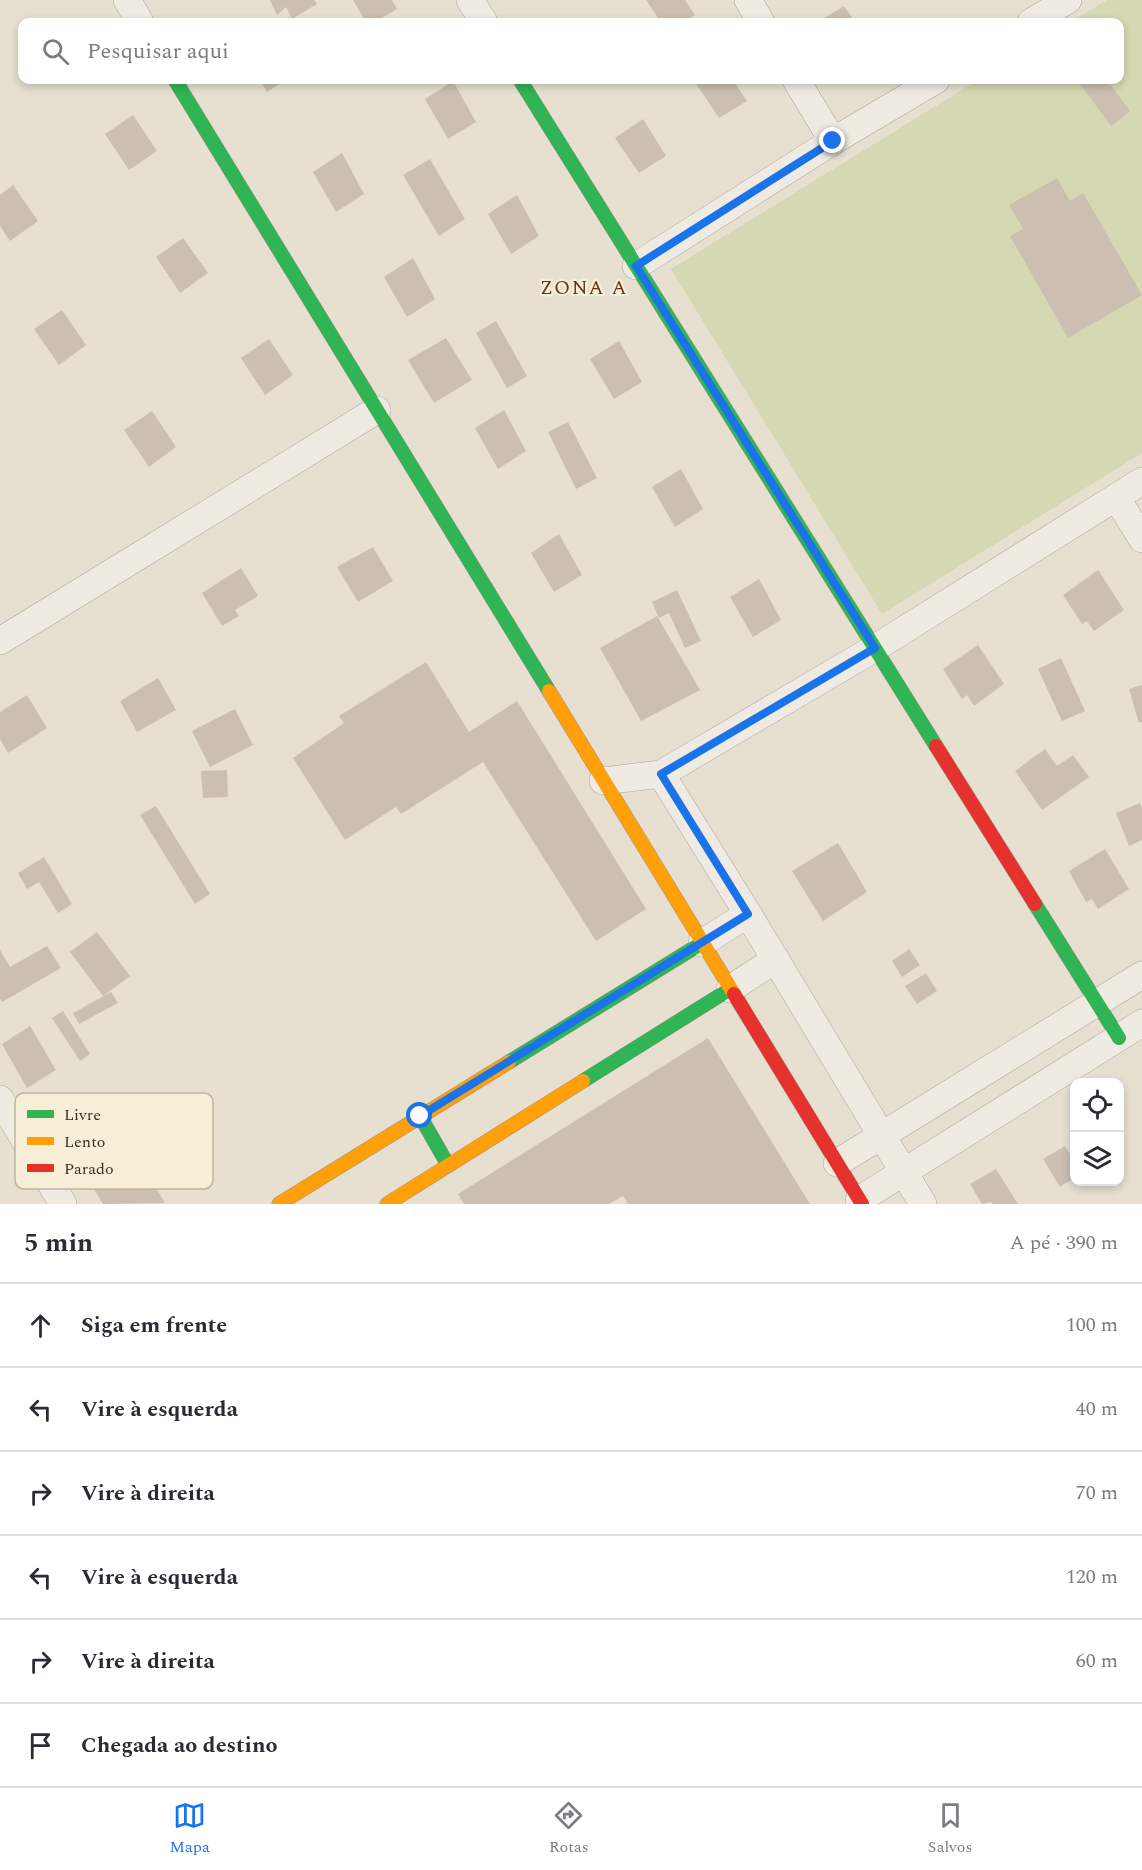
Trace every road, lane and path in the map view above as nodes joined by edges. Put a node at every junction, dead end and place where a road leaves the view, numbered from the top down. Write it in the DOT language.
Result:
graph roads {
  1 [pos="127,0"];
  2 [pos="470,0"];
  3 [pos="748,0"];
  4 [pos="1068,0"];
  5 [pos="138,18"];
  6 [pos="481,18"];
  7 [pos="759,18"];
  8 [pos="1038,18"];
  9 [pos="177,84"];
  10 [pos="522,84"];
  11 [pos="798,84"];
  12 [pos="929,84"];
  13 [pos="833,141"];
  14 [pos="636,266"];
  15 [pos="377,410"];
  16 [pos="1142,481"];
  17 [pos="1116,497"];
  18 [pos="1142,539"];
  19 [pos="0,641"];
  20 [pos="875,648"];
  21 [pos="661,774"];
  22 [pos="603,781"];
  23 [pos="748,914"];
  24 [pos="702,943"];
  25 [pos="776,959"];
  26 [pos="1142,975"];
  27 [pos="730,988"];
  28 [pos="1097,1003"];
  29 [pos="1142,1023"];
  30 [pos="1119,1038"];
  31 [pos="0,1099"];
  32 [pos="420,1116"];
  33 [pos="15,1124"];
  34 [pos="881,1136"];
  35 [pos="837,1163"];
  36 [pos="448,1165"];
  37 [pos="903,1172"];
  38 [pos="54,1189"];
  39 [pos="860,1202"];
  40 [pos="63,1204"];
  41 [pos="279,1204"];
  42 [pos="387,1204"];
  43 [pos="923,1204"];
  1 -- 5 [label="street"];
  2 -- 6 [label="street"];
  3 -- 7 [label="street"];
  4 -- 8 [label="street"];
  9 -- 15 [label="street"];
  10 -- 14 [label="street"];
  11 -- 13 [label="street"];
  12 -- 13 [label="street"];
  13 -- 14 [label="street"];
  14 -- 20 [label="street"];
  15 -- 19 [label="street"];
  15 -- 22 [label="street"];
  16 -- 17 [label="street"];
  17 -- 18 [label="street"];
  17 -- 20 [label="street"];
  20 -- 21 [label="street"];
  20 -- 28 [label="street"];
  21 -- 22 [label="street"];
  21 -- 23 [label="street"];
  22 -- 24 [label="street"];
  23 -- 24 [label="street"];
  23 -- 25 [label="street"];
  24 -- 27 [label="street"];
  24 -- 32 [label="street"];
  25 -- 27 [label="street"];
  25 -- 34 [label="street"];
  26 -- 28 [label="street"];
  27 -- 35 [label="street"];
  27 -- 36 [label="street"];
  28 -- 30 [label="street"];
  28 -- 34 [label="street"];
  29 -- 30 [label="street"];
  30 -- 37 [label="street"];
  31 -- 33 [label="street"];
  32 -- 36 [label="street"];
  32 -- 41 [label="street"];
  34 -- 35 [label="street"];
  34 -- 37 [label="street"];
  35 -- 39 [label="street"];
  36 -- 42 [label="street"];
  37 -- 39 [label="street"];
  37 -- 43 [label="street"];
  38 -- 40 [label="street"];
}
